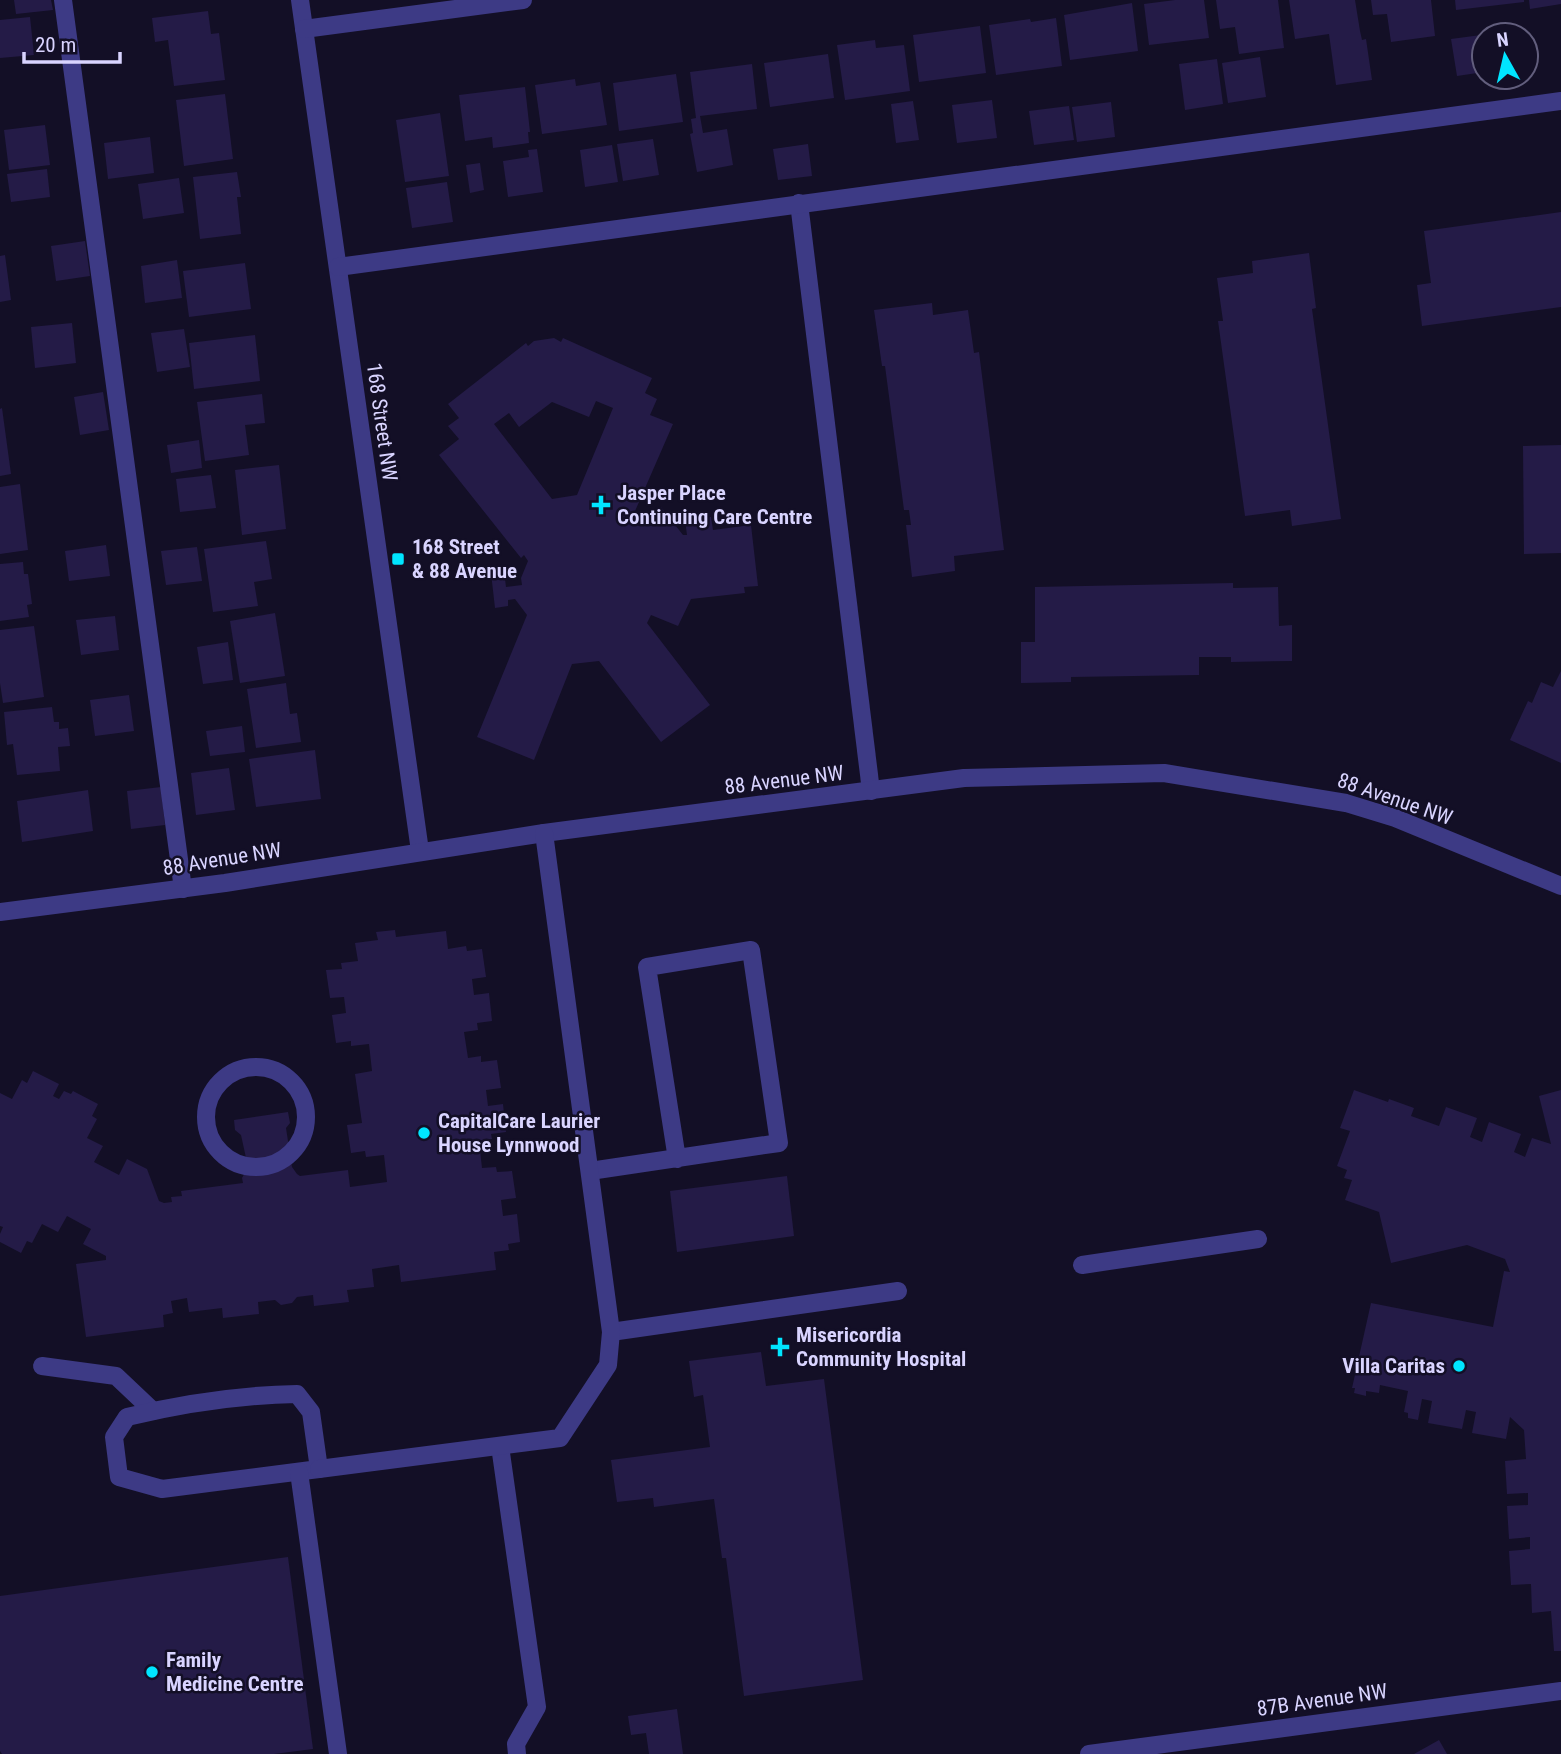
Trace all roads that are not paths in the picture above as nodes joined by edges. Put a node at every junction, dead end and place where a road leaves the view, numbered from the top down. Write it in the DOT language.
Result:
graph roads {
  1 [pos="63,0"];
  2 [pos="300,0"];
  3 [pos="523,0"];
  4 [pos="304,29"];
  5 [pos="1561,101"];
  6 [pos="799,203"];
  7 [pos="338,267"];
  8 [pos="871,791"];
  9 [pos="544,833"];
  10 [pos="420,851"];
  11 [pos="1561,886"];
  12 [pos="183,889"];
  13 [pos="0,912"];
  14 [pos="677,1158"];
  15 [pos="260,1167"];
  16 [pos="590,1171"];
  17 [pos="1258,1239"];
  18 [pos="1082,1265"];
  19 [pos="898,1291"];
  20 [pos="611,1332"];
  21 [pos="42,1366"];
  22 [pos="153,1411"];
  23 [pos="500,1446"];
  24 [pos="319,1469"];
  25 [pos="299,1472"];
  26 [pos="1561,1691"];
  27 [pos="1118,1752"];
  28 [pos="338,1754"];
  29 [pos="517,1754"];
  30 [pos="1089,1754"];
  1 -- 12 [label="street"];
  2 -- 4 [label="street, 168 Street NW"];
  3 -- 4 [label="street"];
  4 -- 7 [label="street, 168 Street NW"];
  5 -- 6 [label="street"];
  6 -- 7 [label="street"];
  6 -- 8 [label="street"];
  7 -- 10 [label="street, 168 Street NW"];
  8 -- 9 [label="street, 88 Avenue NW"];
  8 -- 11 [label="street, 88 Avenue NW"];
  9 -- 10 [label="street, 88 Avenue NW"];
  9 -- 16 [label="street"];
  10 -- 12 [label="street, 88 Avenue NW"];
  12 -- 13 [label="street, 88 Avenue NW"];
  14 -- 14 [label="street"];
  14 -- 16 [label="street"];
  15 -- 15 [label="street"];
  16 -- 20 [label="street"];
  17 -- 18 [label="street"];
  19 -- 20 [label="street"];
  20 -- 23 [label="street"];
  21 -- 22 [label="street"];
  22 -- 24 [label="street"];
  22 -- 25 [label="street"];
  23 -- 24 [label="street"];
  23 -- 29 [label="street"];
  24 -- 25 [label="street"];
  25 -- 28 [label="street"];
  26 -- 27 [label="street, 87B Avenue NW"];
  27 -- 30 [label="street, 87B Avenue NW"];
}
